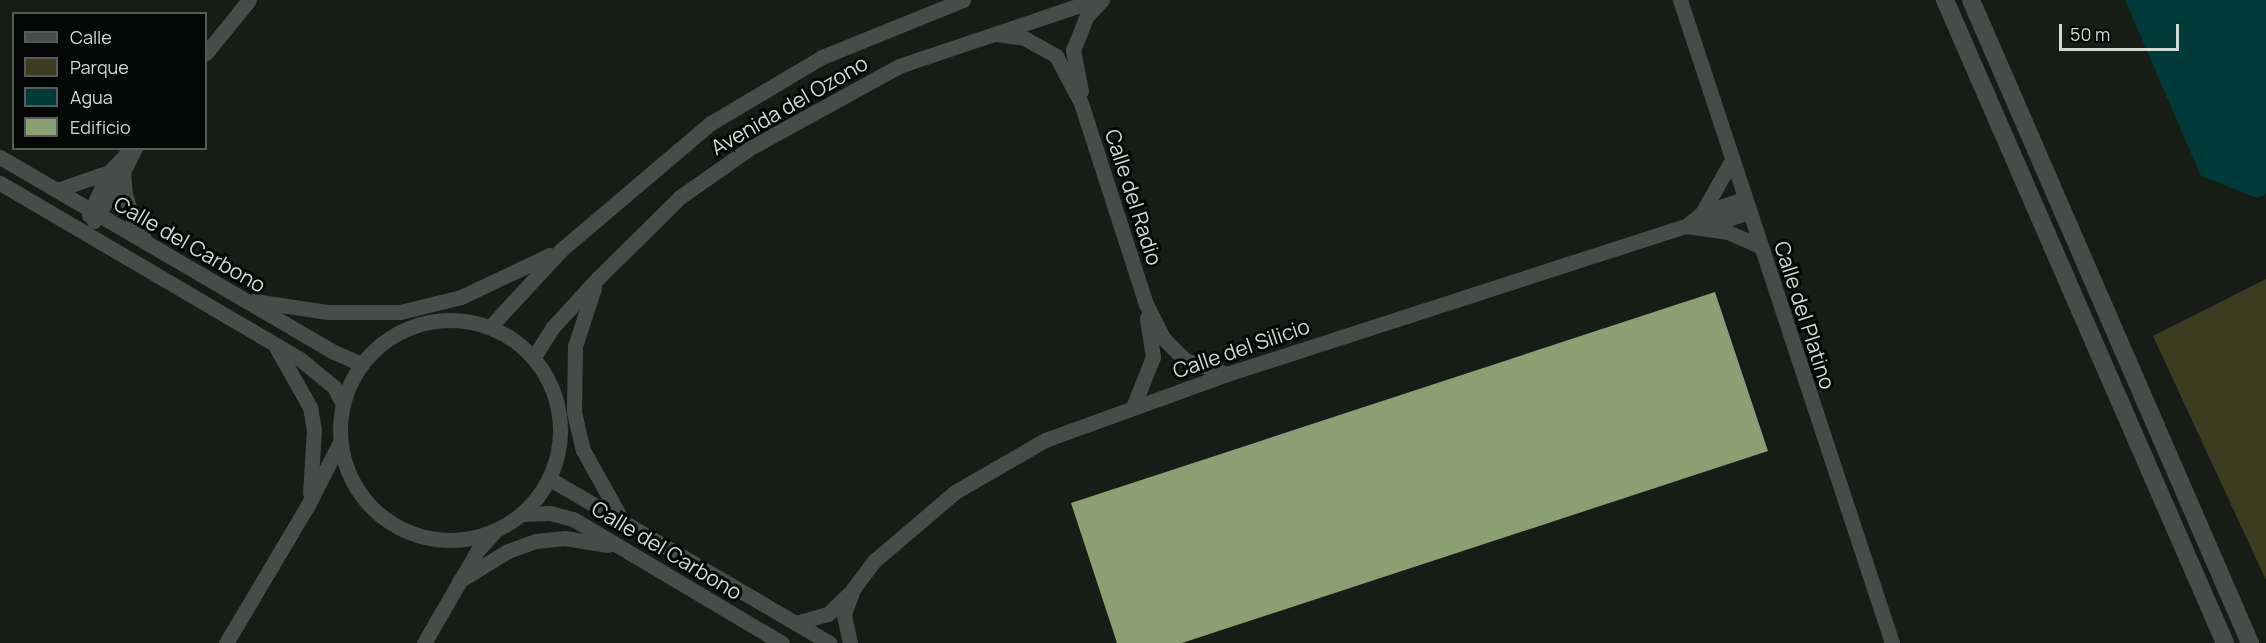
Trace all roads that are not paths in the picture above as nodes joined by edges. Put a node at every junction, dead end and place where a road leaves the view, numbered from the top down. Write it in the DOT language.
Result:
graph roads {
  1 [pos="249,0"];
  2 [pos="963,0"];
  3 [pos="1095,0"];
  4 [pos="1102,0"];
  5 [pos="1680,0"];
  6 [pos="1945,0"];
  7 [pos="1971,0"];
  8 [pos="992,33"];
  9 [pos="207,51"];
  10 [pos="1081,103"];
  11 [pos="132,150"];
  12 [pos="0,157"];
  13 [pos="1732,160"];
  14 [pos="116,172"];
  15 [pos="0,183"];
  16 [pos="57,190"];
  17 [pos="1746,205"];
  18 [pos="95,212"];
  19 [pos="1702,220"];
  20 [pos="83,232"];
  21 [pos="145,241"];
  22 [pos="1760,246"];
  23 [pos="561,250"];
  24 [pos="598,278"];
  25 [pos="245,300"];
  26 [pos="1146,304"];
  27 [pos="490,327"];
  28 [pos="274,344"];
  29 [pos="534,357"];
  30 [pos="361,364"];
  31 [pos="1227,374"];
  32 [pos="342,402"];
  33 [pos="1133,407"];
  34 [pos="339,444"];
  35 [pos="550,480"];
  36 [pos="309,503"];
  37 [pos="523,514"];
  38 [pos="623,522"];
  39 [pos="494,532"];
  40 [pos="615,546"];
  41 [pos="459,581"];
  42 [pos="853,590"];
  43 [pos="796,623"];
  44 [pos="226,643"];
  45 [pos="424,643"];
  46 [pos="782,643"];
  47 [pos="830,643"];
  48 [pos="850,643"];
  49 [pos="1892,643"];
  50 [pos="2224,643"];
  51 [pos="2250,643"];
  1 -- 9 [label="street"];
  2 -- 23 [label="street"];
  3 -- 8 [label="street, Avenida del Ozono"];
  4 -- 10 [label="street, Calle del Radio"];
  5 -- 13 [label="street, Calle del Platino"];
  6 -- 50 [label="street"];
  7 -- 51 [label="street"];
  8 -- 10 [label="street, Calle del Radio"];
  8 -- 24 [label="street, Avenida del Ozono"];
  10 -- 26 [label="street, Calle del Radio"];
  11 -- 14 [label="street"];
  12 -- 16 [label="street, Calle del Carbono"];
  13 -- 17 [label="street, Calle del Platino"];
  13 -- 19 [label="street, Calle del Silicio"];
  14 -- 16 [label="street"];
  14 -- 18 [label="street"];
  14 -- 21 [label="street"];
  15 -- 20 [label="street, Calle del Carbono"];
  16 -- 18 [label="street, Calle del Carbono"];
  17 -- 19 [label="street, Calle del Silicio"];
  17 -- 22 [label="street, Calle del Platino"];
  18 -- 20 [label="street"];
  18 -- 21 [label="street, Calle del Carbono"];
  19 -- 22 [label="street"];
  19 -- 31 [label="street, Calle del Silicio"];
  20 -- 28 [label="street, Calle del Carbono"];
  21 -- 25 [label="street, Calle del Carbono"];
  22 -- 49 [label="street, Calle del Platino"];
  23 -- 25 [label="street"];
  23 -- 27 [label="street"];
  24 -- 29 [label="street, Avenida del Ozono"];
  24 -- 38 [label="street, Calle del Carbono"];
  25 -- 30 [label="street, Calle del Carbono"];
  26 -- 31 [label="street, Calle del Radio"];
  26 -- 33 [label="street, Calle del Radio"];
  27 -- 29 [label="street"];
  27 -- 30 [label="street"];
  28 -- 32 [label="street, Calle del Carbono"];
  28 -- 36 [label="street"];
  29 -- 35 [label="street"];
  30 -- 32 [label="street"];
  31 -- 33 [label="street, Calle del Silicio"];
  32 -- 34 [label="street"];
  33 -- 42 [label="street, Calle del Silicio"];
  34 -- 36 [label="street"];
  34 -- 39 [label="street"];
  35 -- 37 [label="street"];
  35 -- 38 [label="street, Calle del Carbono"];
  36 -- 44 [label="street"];
  37 -- 39 [label="street"];
  37 -- 40 [label="street, Calle del Carbono"];
  38 -- 43 [label="street, Calle del Carbono"];
  39 -- 41 [label="street"];
  40 -- 41 [label="street"];
  40 -- 46 [label="street, Calle del Carbono"];
  41 -- 45 [label="street"];
  42 -- 43 [label="street, Calle del Silicio"];
  42 -- 48 [label="street, Calle del Silicio"];
  43 -- 47 [label="street, Calle del Carbono"];
}
